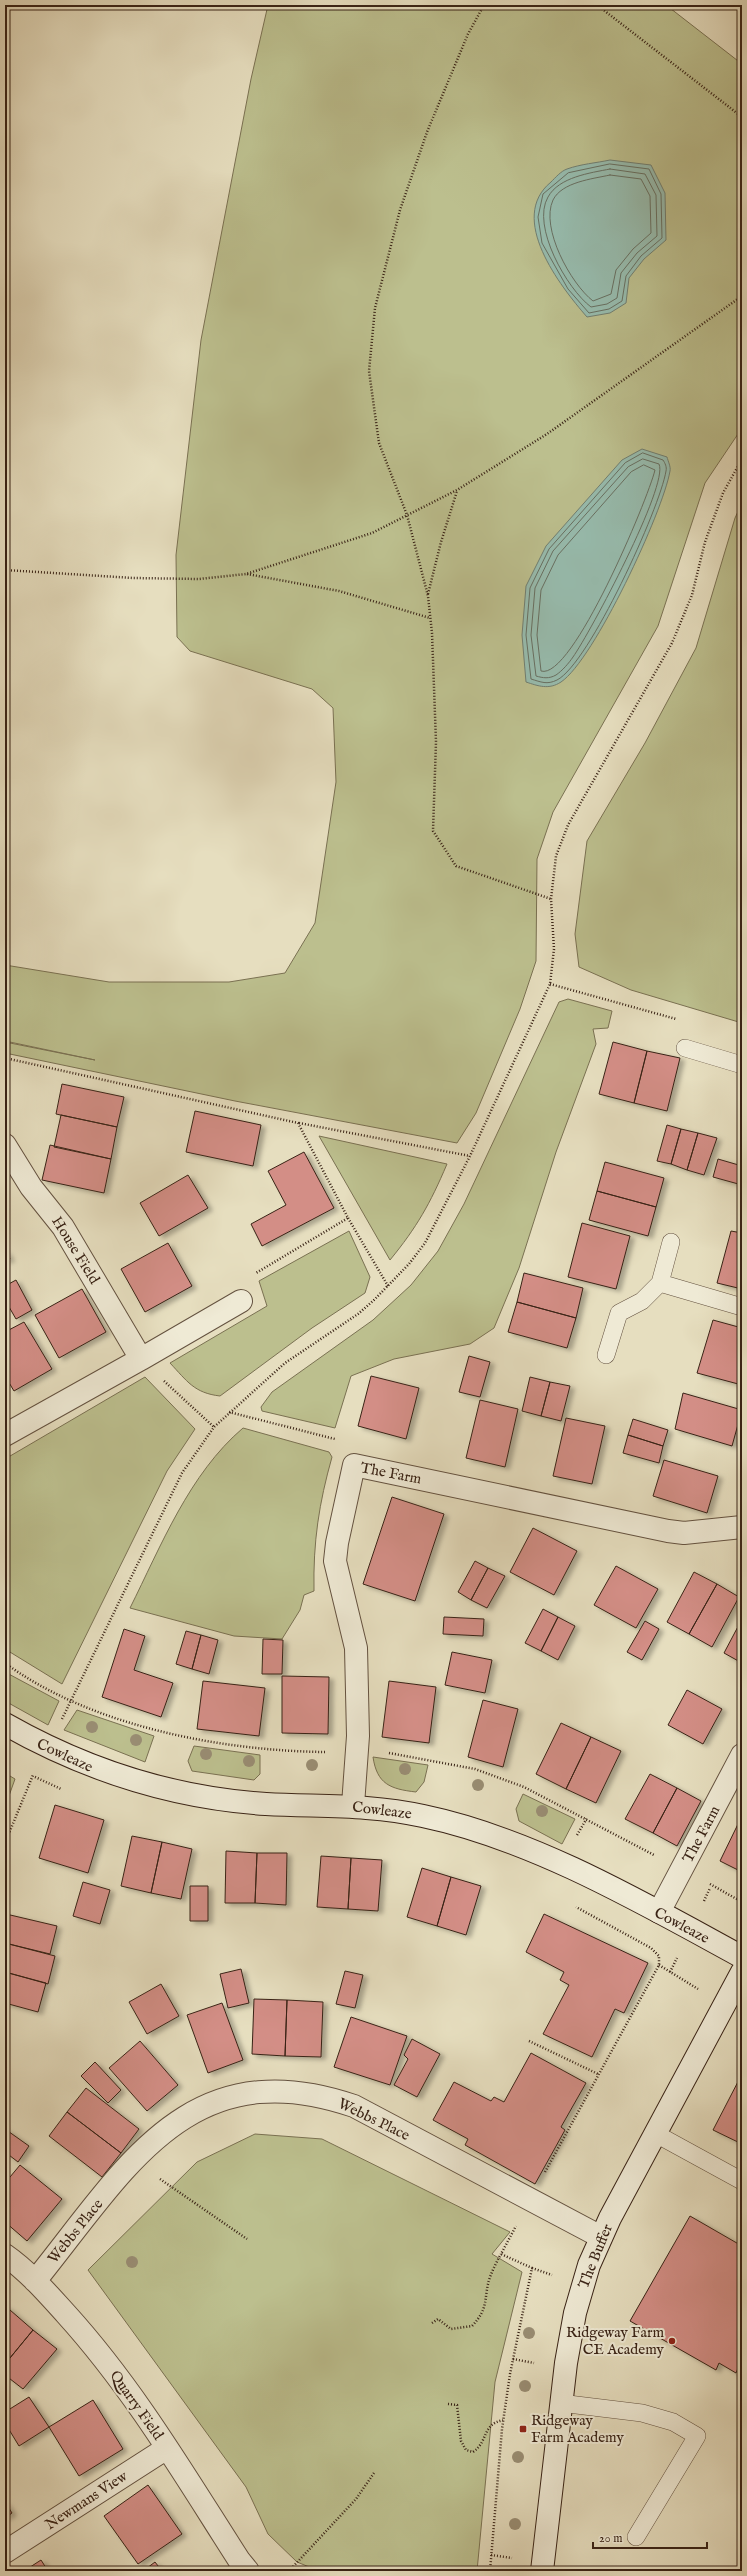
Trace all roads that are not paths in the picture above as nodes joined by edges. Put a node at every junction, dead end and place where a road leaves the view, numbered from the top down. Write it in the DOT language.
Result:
graph roads {
  1 [pos="685,1048"];
  2 [pos="742,1065"];
  3 [pos="5,1146"];
  4 [pos="671,1242"];
  5 [pos="660,1283"];
  6 [pos="241,1301"];
  7 [pos="742,1307"];
  8 [pos="606,1355"];
  9 [pos="141,1359"];
  10 [pos="5,1435"];
  11 [pos="741,1524"];
  12 [pos="5,1724"];
  13 [pos="742,1755"];
  14 [pos="353,1806"];
  15 [pos="660,1912"];
  16 [pos="742,1957"];
  17 [pos="742,1972"];
  18 [pos="656,2134"];
  19 [pos="742,2181"];
  20 [pos="601,2237"];
  21 [pos="5,2255"];
  22 [pos="35,2281"];
  23 [pos="560,2403"];
  24 [pos="167,2448"];
  25 [pos="636,2537"];
  26 [pos="5,2552"];
  27 [pos="248,2571"];
  28 [pos="542,2571"];
  1 -- 2 [label="lane"];
  3 -- 9 [label="street, House Field"];
  4 -- 5 [label="lane"];
  5 -- 7 [label="lane"];
  5 -- 8 [label="lane"];
  6 -- 9 [label="street"];
  9 -- 10 [label="street"];
  11 -- 14 [label="street, The Farm"];
  12 -- 14 [label="street, Cowleaze"];
  13 -- 15 [label="street, The Farm"];
  14 -- 15 [label="street, Cowleaze"];
  15 -- 16 [label="street, Cowleaze"];
  17 -- 18 [label="street, The Buffer"];
  18 -- 19 [label="lane"];
  18 -- 20 [label="street, The Buffer"];
  20 -- 22 [label="street, Webbs Place"];
  20 -- 23 [label="street, The Buffer"];
  21 -- 22 [label="street, Quarry Field"];
  22 -- 24 [label="street, Quarry Field"];
  23 -- 25 [label="lane"];
  23 -- 28 [label="street, The Buffer"];
  24 -- 26 [label="street, Newmans View"];
  24 -- 27 [label="street, Quarry Field"];
}
